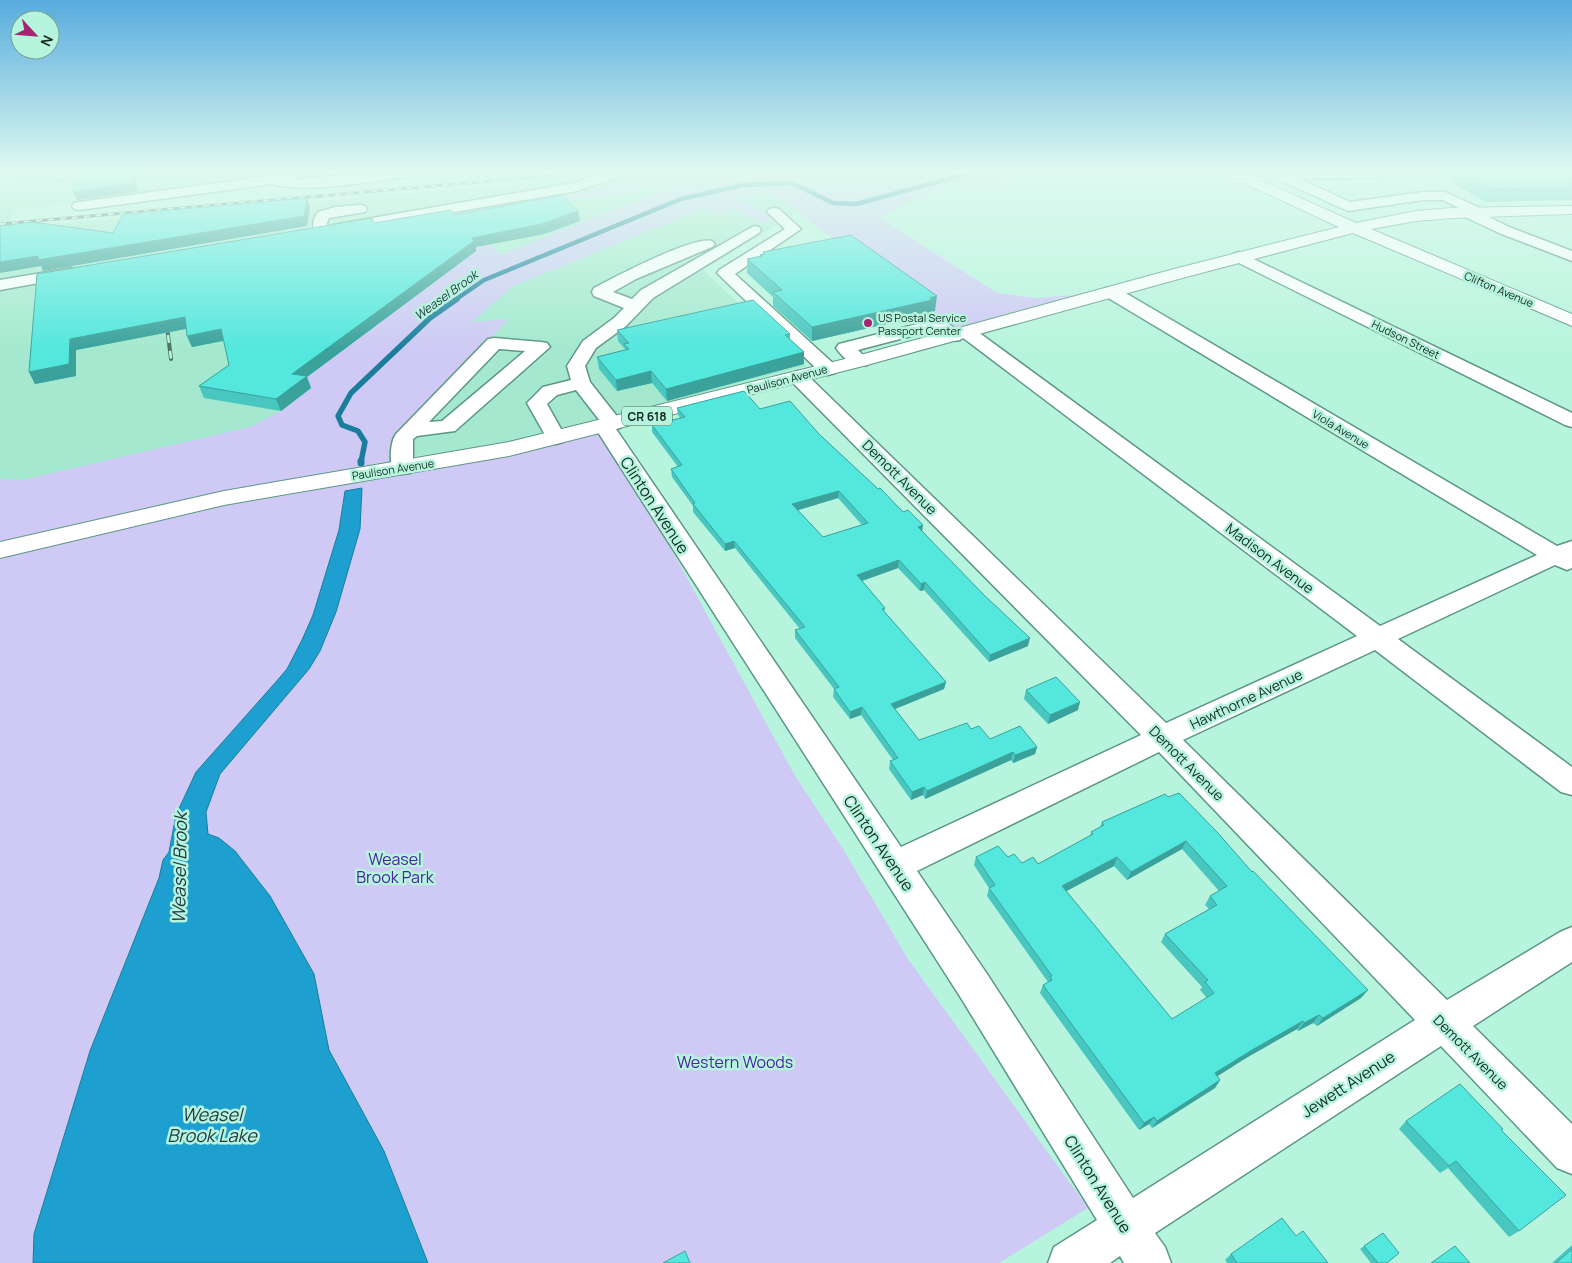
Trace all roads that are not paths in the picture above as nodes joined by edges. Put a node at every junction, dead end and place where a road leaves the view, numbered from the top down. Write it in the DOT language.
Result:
graph roads {
  1 [pos="312,232"];
  2 [pos="751,232"];
  3 [pos="788,232"];
  4 [pos="1340,232"];
  5 [pos="1365,232"];
  6 [pos="1509,232"];
  7 [pos="302,234"];
  8 [pos="728,245"];
  9 [pos="1572,256"];
  10 [pos="1239,257"];
  11 [pos="84,270"];
  12 [pos="0,285"];
  13 [pos="1111,292"];
  14 [pos="634,306"];
  15 [pos="1572,321"];
  16 [pos="961,334"];
  17 [pos="828,369"];
  18 [pos="798,377"];
  19 [pos="581,383"];
  20 [pos="1572,421"];
  21 [pos="608,425"];
  22 [pos="448,427"];
  23 [pos="410,430"];
  24 [pos="556,438"];
  25 [pos="402,468"];
  26 [pos="0,550"];
  27 [pos="1567,556"];
  28 [pos="1378,638"];
  29 [pos="1162,738"];
  30 [pos="1572,782"];
  31 [pos="894,866"];
  32 [pos="1572,943"];
  33 [pos="1442,1024"];
  34 [pos="1572,1153"];
  35 [pos="1125,1227"];
  36 [pos="1070,1263"];
  37 [pos="1149,1263"];
  1 -- 7 [label="street"];
  2 -- 8 [label="street"];
  3 -- 17 [label="street"];
  4 -- 10 [label="main road, Paulison Avenue / CR 618"];
  5 -- 15 [label="main road, Clifton Avenue"];
  6 -- 9 [label="street"];
  8 -- 14 [label="street"];
  8 -- 14 [label="street"];
  10 -- 13 [label="main road, Paulison Avenue / CR 618"];
  10 -- 20 [label="street, Hudson Street"];
  11 -- 12 [label="street"];
  13 -- 16 [label="main road, Paulison Avenue / CR 618"];
  13 -- 27 [label="street, Viola Avenue"];
  14 -- 19 [label="street"];
  16 -- 17 [label="main road, Paulison Avenue / CR 618"];
  16 -- 28 [label="street, Madison Avenue"];
  17 -- 18 [label="main road, Paulison Avenue / CR 618"];
  18 -- 21 [label="main road, Paulison Avenue / CR 618"];
  18 -- 29 [label="street, Demott Avenue"];
  19 -- 21 [label="street, Clinton Avenue"];
  19 -- 24 [label="street"];
  21 -- 24 [label="main road, Paulison Avenue / CR 618"];
  21 -- 31 [label="street, Clinton Avenue"];
  22 -- 23 [label="lane"];
  22 -- 23 [label="street"];
  23 -- 25 [label="street"];
  24 -- 25 [label="main road, Paulison Avenue / CR 618"];
  25 -- 26 [label="main road, Paulison Avenue / CR 618"];
  27 -- 28 [label="street, Hawthorne Avenue"];
  28 -- 29 [label="street, Hawthorne Avenue"];
  28 -- 30 [label="street, Madison Avenue"];
  29 -- 31 [label="street, Hawthorne Avenue"];
  29 -- 33 [label="street, Demott Avenue"];
  31 -- 35 [label="street, Clinton Avenue"];
  32 -- 33 [label="street, Jewett Avenue"];
  33 -- 34 [label="street, Demott Avenue"];
  33 -- 35 [label="street, Jewett Avenue"];
  35 -- 36 [label="street, Jewett Avenue"];
  35 -- 37 [label="street, Clinton Avenue"];
}
